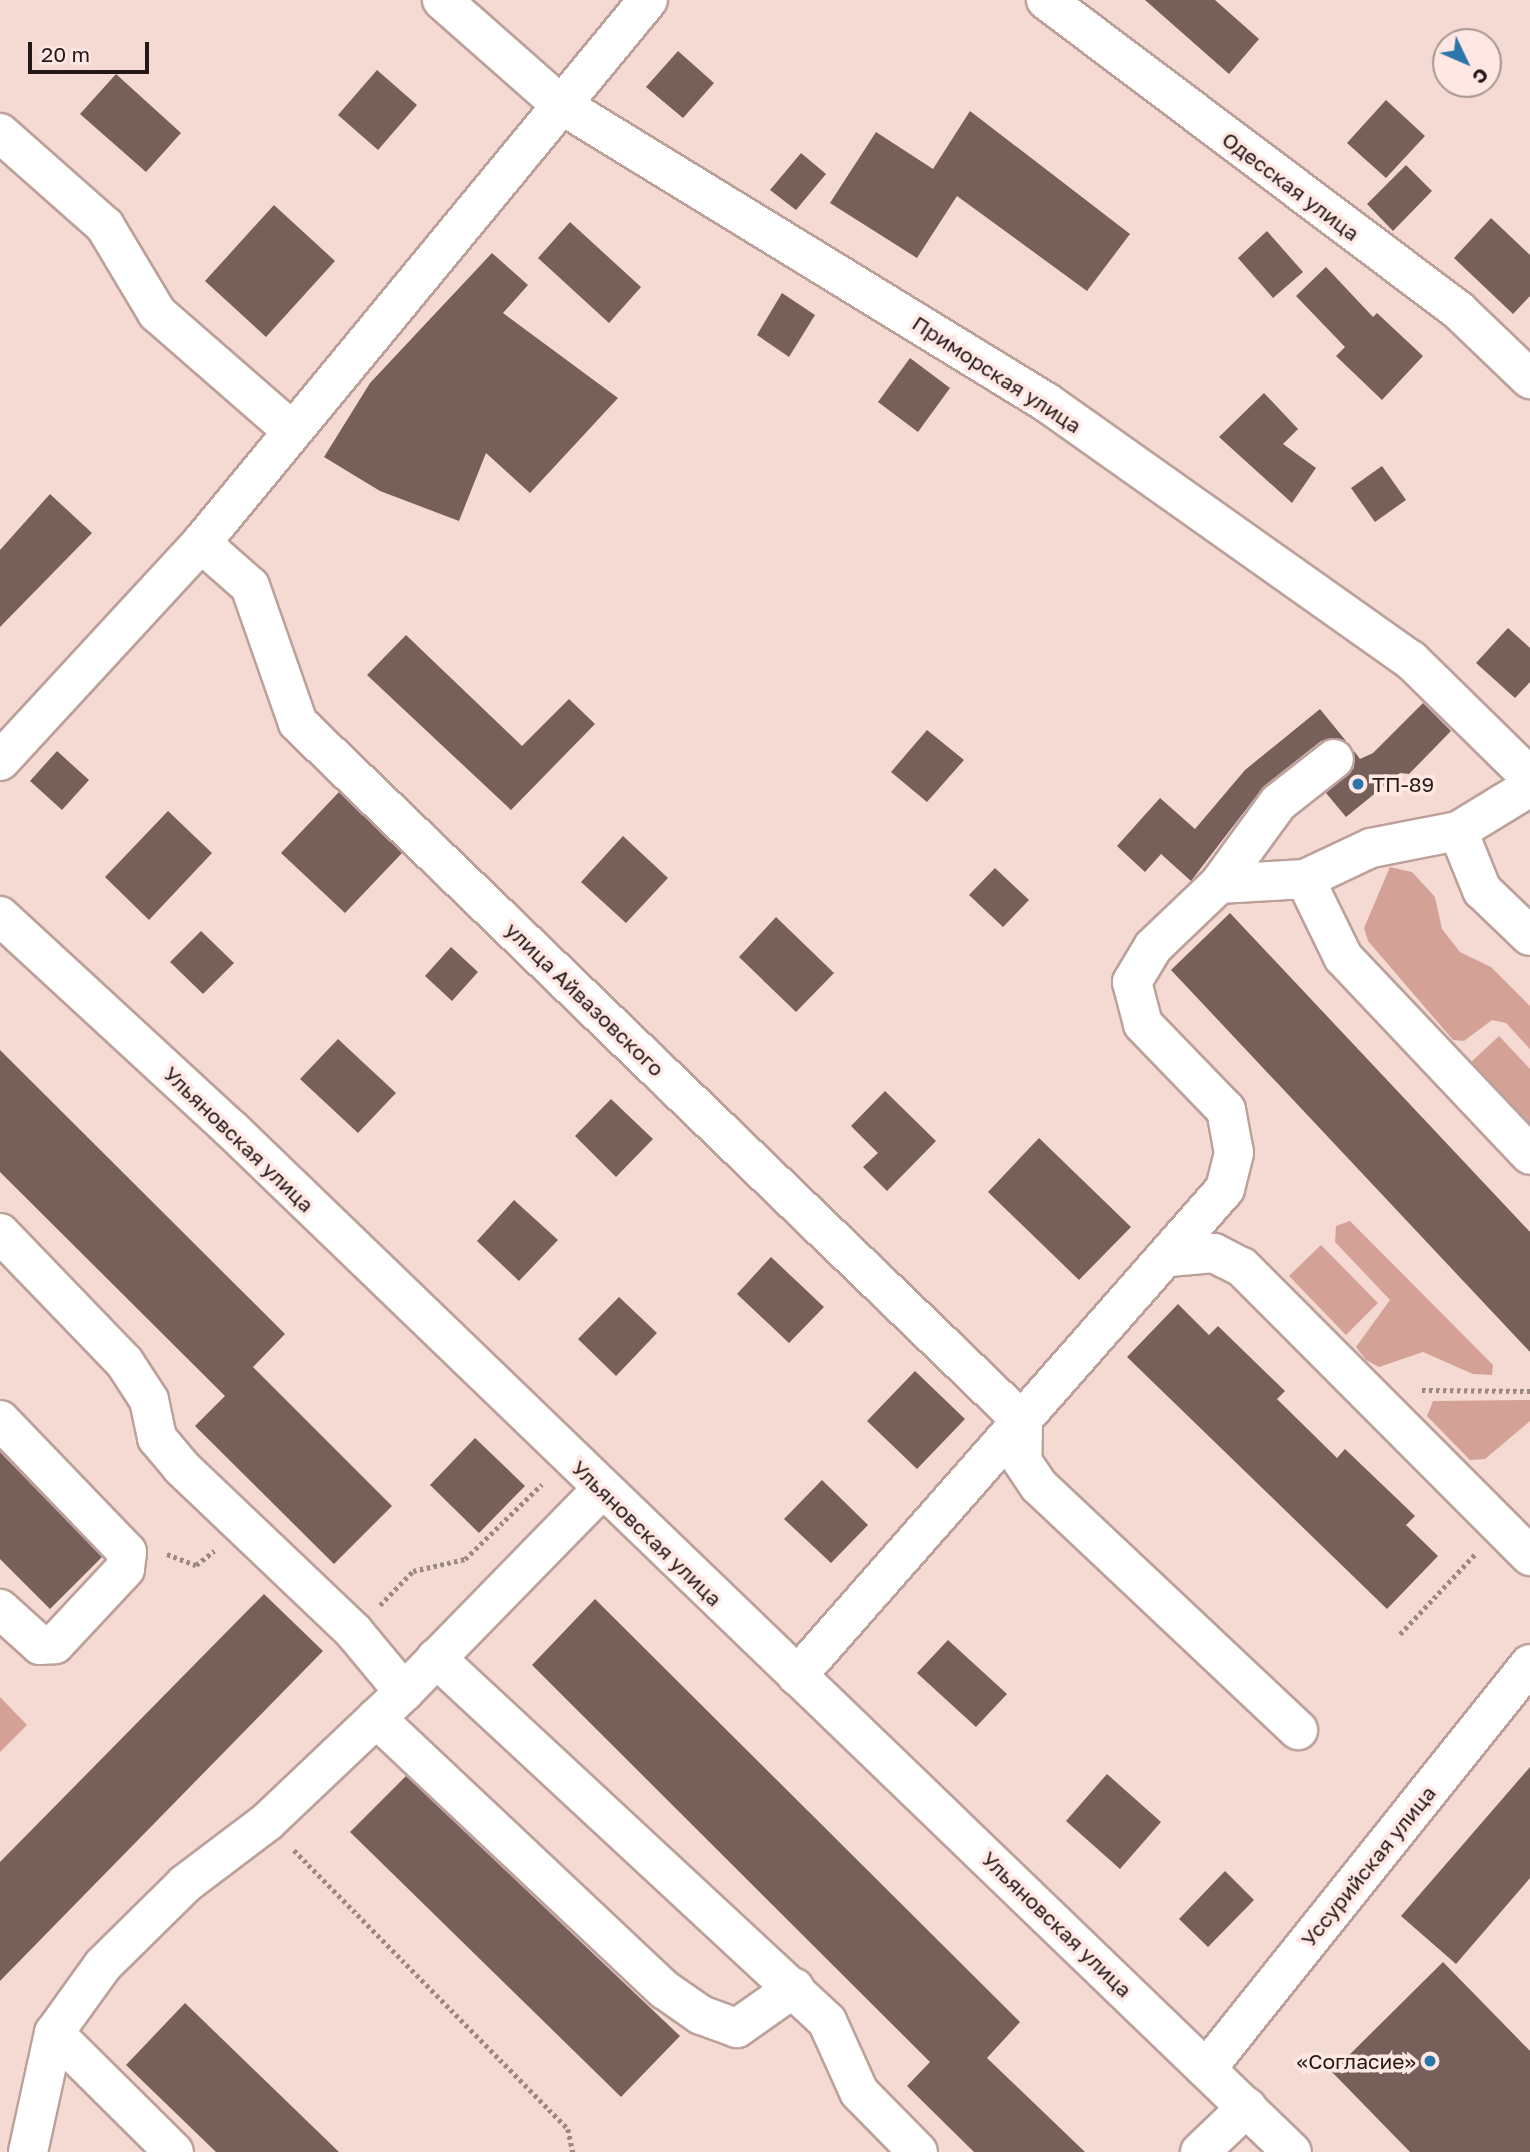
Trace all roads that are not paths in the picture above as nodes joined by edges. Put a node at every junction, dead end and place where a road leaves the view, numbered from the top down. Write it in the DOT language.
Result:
graph roads {
  1 [pos="442,0"];
  2 [pos="648,0"];
  3 [pos="1046,0"];
  4 [pos="560,104"];
  5 [pos="0,132"];
  6 [pos="1530,379"];
  7 [pos="291,430"];
  8 [pos="201,542"];
  9 [pos="1334,759"];
  10 [pos="0,761"];
  11 [pos="1530,777"];
  12 [pos="1530,787"];
  13 [pos="1458,831"];
  14 [pos="1305,879"];
  15 [pos="1219,884"];
  16 [pos="0,916"];
  17 [pos="1530,936"];
  18 [pos="1530,1155"];
  19 [pos="0,1233"];
  20 [pos="1169,1257"];
  21 [pos="0,1420"];
  22 [pos="1023,1422"];
  23 [pos="601,1490"];
  24 [pos="1530,1556"];
  25 [pos="0,1609"];
  26 [pos="436,1658"];
  27 [pos="1530,1664"];
  28 [pos="797,1676"];
  29 [pos="404,1692"];
  30 [pos="376,1718"];
  31 [pos="1298,1730"];
  32 [pos="794,1988"];
  33 [pos="54,2033"];
  34 [pos="1207,2068"];
  35 [pos="1247,2107"];
  36 [pos="28,2152"];
  37 [pos="174,2152"];
  38 [pos="918,2152"];
  39 [pos="1200,2152"];
  40 [pos="1292,2152"];
  1 -- 4 [label="street, Приморская улица"];
  2 -- 4 [label="street"];
  3 -- 6 [label="street, Одесская улица"];
  4 -- 7 [label="street"];
  4 -- 11 [label="street, Приморская улица"];
  5 -- 7 [label="street"];
  7 -- 8 [label="street"];
  8 -- 10 [label="street"];
  8 -- 22 [label="street, улица Айвазовского"];
  9 -- 15 [label="street"];
  12 -- 13 [label="street"];
  13 -- 14 [label="street"];
  13 -- 17 [label="street"];
  14 -- 15 [label="street"];
  14 -- 18 [label="street"];
  15 -- 20 [label="street"];
  16 -- 23 [label="street, Ульяновская улица"];
  19 -- 29 [label="street"];
  20 -- 22 [label="street"];
  20 -- 24 [label="street"];
  21 -- 25 [label="street"];
  22 -- 28 [label="street"];
  22 -- 31 [label="street"];
  23 -- 26 [label="street"];
  23 -- 28 [label="street, Ульяновская улица"];
  26 -- 29 [label="street"];
  26 -- 32 [label="street"];
  27 -- 34 [label="street, Уссурийская улица"];
  28 -- 34 [label="street, Ульяновская улица"];
  29 -- 30 [label="street"];
  30 -- 32 [label="street"];
  30 -- 33 [label="street"];
  32 -- 38 [label="street"];
  33 -- 36 [label="street"];
  33 -- 37 [label="street"];
  34 -- 35 [label="street, Ульяновская улица"];
  35 -- 39 [label="street"];
  35 -- 40 [label="street, Ульяновская улица"];
}
